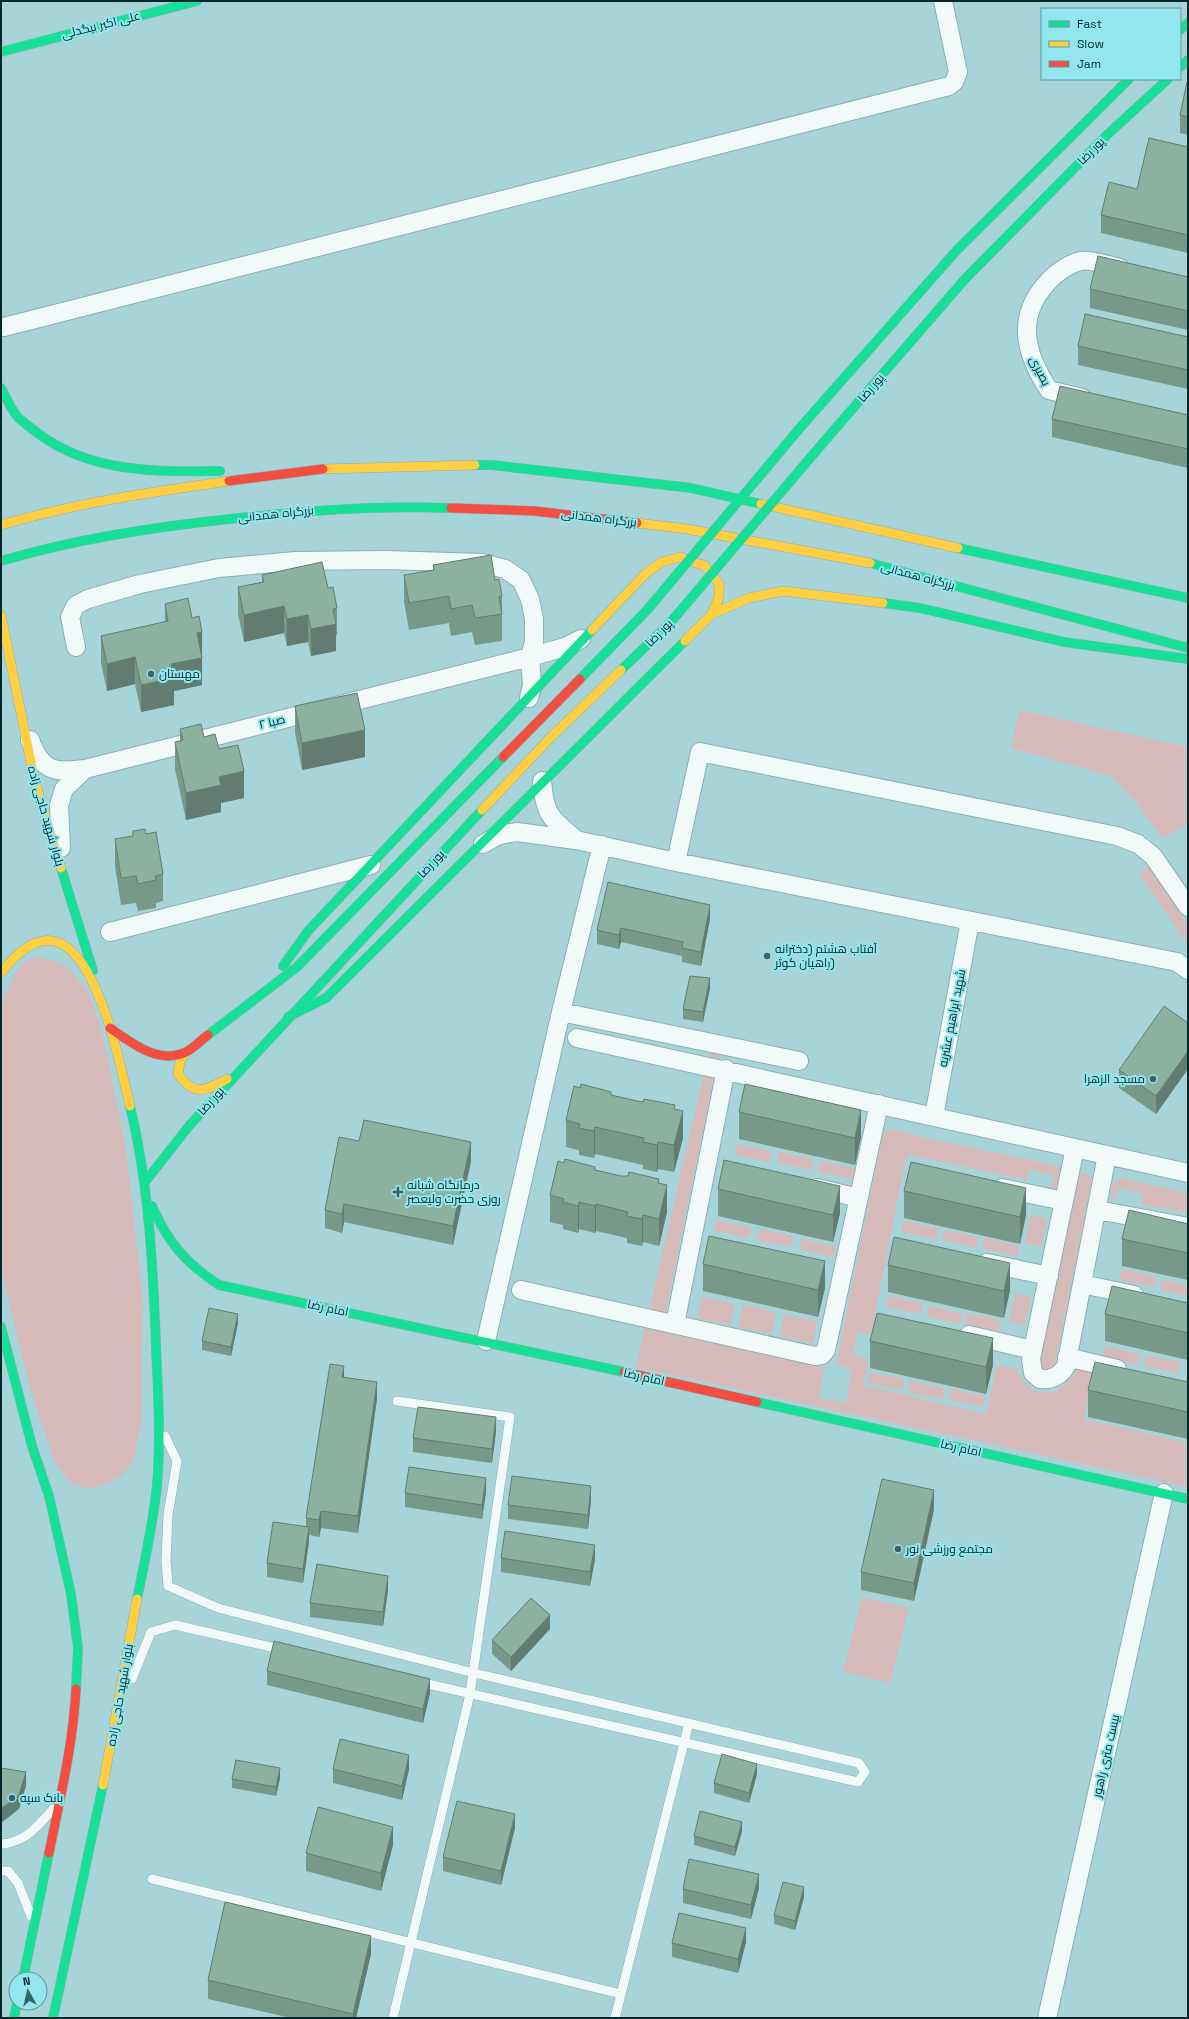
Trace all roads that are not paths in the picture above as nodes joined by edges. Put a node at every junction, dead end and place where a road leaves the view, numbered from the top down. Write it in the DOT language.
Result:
graph roads {
  1 [pos="197,1"];
  2 [pos="942,1"];
  3 [pos="3,51"];
  4 [pos="1128,80"];
  5 [pos="1167,80"];
  6 [pos="1135,272"];
  7 [pos="4,327"];
  8 [pos="1,388"];
  9 [pos="1096,401"];
  10 [pos="315,469"];
  11 [pos="1,525"];
  12 [pos="1,561"];
  13 [pos="1188,598"];
  14 [pos="712,614"];
  15 [pos="1,615"];
  16 [pos="587,636"];
  17 [pos="76,647"];
  18 [pos="1188,648"];
  19 [pos="530,657"];
  20 [pos="1188,659"];
  21 [pos="529,698"];
  22 [pos="24,723"];
  23 [pos="85,769"];
  24 [pos="542,781"];
  25 [pos="576,840"];
  26 [pos="602,845"];
  27 [pos="474,849"];
  28 [pos="676,862"];
  29 [pos="371,865"];
  30 [pos="65,881"];
  31 [pos="1188,907"];
  32 [pos="970,921"];
  33 [pos="110,932"];
  34 [pos="1188,970"];
  35 [pos="1,972"];
  36 [pos="99,990"];
  37 [pos="263,994"];
  38 [pos="561,1012"];
  39 [pos="288,1017"];
  40 [pos="110,1028"];
  41 [pos="577,1038"];
  42 [pos="186,1052"];
  43 [pos="799,1061"];
  44 [pos="726,1069"];
  45 [pos="236,1073"];
  46 [pos="879,1104"];
  47 [pos="934,1116"];
  48 [pos="1075,1148"];
  49 [pos="1108,1155"];
  50 [pos="1188,1173"];
  51 [pos="145,1182"];
  52 [pos="798,1184"];
  53 [pos="987,1184"];
  54 [pos="146,1192"];
  55 [pos="859,1198"];
  56 [pos="1064,1201"];
  57 [pos="1097,1210"];
  58 [pos="1188,1227"];
  59 [pos="972,1259"];
  60 [pos="1049,1276"];
  61 [pos="1082,1284"];
  62 [pos="521,1290"];
  63 [pos="1150,1299"];
  64 [pos="675,1324"];
  65 [pos="1,1327"];
  66 [pos="956,1332"];
  67 [pos="486,1341"];
  68 [pos="1033,1350"];
  69 [pos="1067,1357"];
  70 [pos="1135,1373"];
  71 [pos="396,1401"];
  72 [pos="160,1426"];
  73 [pos="1164,1493"];
  74 [pos="1188,1499"];
  75 [pos="291,1652"];
  76 [pos="474,1672"];
  77 [pos="408,1679"];
  78 [pos="470,1694"];
  79 [pos="117,1716"];
  80 [pos="689,1723"];
  81 [pos="684,1743"];
  82 [pos="60,1801"];
  83 [pos="1,1844"];
  84 [pos="1,1871"];
  85 [pos="152,1879"];
  86 [pos="34,1924"];
  87 [pos="410,1943"];
  88 [pos="25,1971"];
  89 [pos="621,1994"];
  90 [pos="53,2018"];
  91 [pos="393,2018"];
  92 [pos="615,2018"];
  93 [pos="1047,2018"];
  1 -- 3 [label="main road, علی اکبر بیگدلی"];
  2 -- 7 [label="street"];
  4 -- 37 [label="main road, پور رضا, bridge"];
  5 -- 39 [label="main road, پور رضا, bridge"];
  6 -- 9 [label="street, بصیری"];
  8 -- 10 [label="main road"];
  10 -- 11 [label="main road"];
  10 -- 13 [label="main road"];
  12 -- 18 [label="main road, بزرگراه همدانی"];
  14 -- 16 [label="main road"];
  14 -- 20 [label="main road"];
  14 -- 24 [label="main road"];
  15 -- 22 [label="main road, بلوار شهید حاجی زاده"];
  16 -- 19 [label="street, صبا ۲"];
  16 -- 21 [label="main road"];
  17 -- 19 [label="street"];
  19 -- 21 [label="street"];
  19 -- 23 [label="street, صبا ۲"];
  21 -- 29 [label="main road"];
  22 -- 23 [label="street, صبا ۲"];
  22 -- 30 [label="main road, بلوار شهید حاجی زاده"];
  23 -- 30 [label="street"];
  24 -- 25 [label="street"];
  24 -- 27 [label="main road"];
  25 -- 26 [label="street"];
  25 -- 27 [label="street"];
  26 -- 28 [label="street"];
  26 -- 38 [label="street"];
  27 -- 39 [label="main road"];
  28 -- 31 [label="street"];
  28 -- 32 [label="street"];
  29 -- 33 [label="street"];
  29 -- 37 [label="main road"];
  30 -- 36 [label="main road, بلوار شهید حاجی زاده"];
  32 -- 34 [label="street"];
  32 -- 47 [label="street, شهید ابراهیم عشریه"];
  35 -- 36 [label="main road"];
  36 -- 40 [label="main road"];
  37 -- 42 [label="main road, پور رضا"];
  38 -- 43 [label="street"];
  38 -- 67 [label="street"];
  39 -- 45 [label="main road, پور رضا"];
  40 -- 42 [label="main road, پور رضا"];
  40 -- 51 [label="main road"];
  41 -- 44 [label="street"];
  42 -- 45 [label="main road"];
  44 -- 46 [label="street"];
  44 -- 64 [label="street"];
  45 -- 51 [label="main road, پور رضا"];
  46 -- 47 [label="street"];
  46 -- 55 [label="street"];
  47 -- 48 [label="street"];
  48 -- 49 [label="street"];
  48 -- 56 [label="street"];
  49 -- 50 [label="street"];
  49 -- 57 [label="street"];
  51 -- 54 [label="main road"];
  52 -- 55 [label="street"];
  53 -- 56 [label="street"];
  54 -- 67 [label="main road, امام رضا"];
  54 -- 72 [label="main road, بلوار شهید حاجی زاده"];
  55 -- 64 [label="street"];
  56 -- 60 [label="street"];
  57 -- 58 [label="street"];
  57 -- 61 [label="street"];
  59 -- 60 [label="street"];
  60 -- 68 [label="street"];
  61 -- 63 [label="street"];
  61 -- 69 [label="street"];
  62 -- 64 [label="street"];
  65 -- 82 [label="main road"];
  66 -- 68 [label="street"];
  67 -- 73 [label="main road, امام رضا"];
  68 -- 69 [label="street"];
  69 -- 70 [label="street"];
  71 -- 76 [label="lane"];
  72 -- 76 [label="lane"];
  72 -- 79 [label="main road, بلوار شهید حاجی زاده"];
  73 -- 74 [label="main road, امام رضا"];
  73 -- 93 [label="street, بیست متری راهور"];
  75 -- 79 [label="lane"];
  76 -- 78 [label="lane"];
  76 -- 80 [label="lane"];
  77 -- 78 [label="lane"];
  78 -- 81 [label="lane"];
  78 -- 87 [label="lane"];
  79 -- 90 [label="main road, بلوار شهید حاجی زاده"];
  80 -- 81 [label="lane"];
  80 -- 81 [label="lane"];
  81 -- 89 [label="lane"];
  82 -- 83 [label="lane"];
  82 -- 86 [label="main road"];
  84 -- 86 [label="lane"];
  85 -- 87 [label="lane"];
  86 -- 88 [label="main road"];
  87 -- 89 [label="lane"];
  87 -- 91 [label="lane"];
  89 -- 92 [label="lane"];
}
